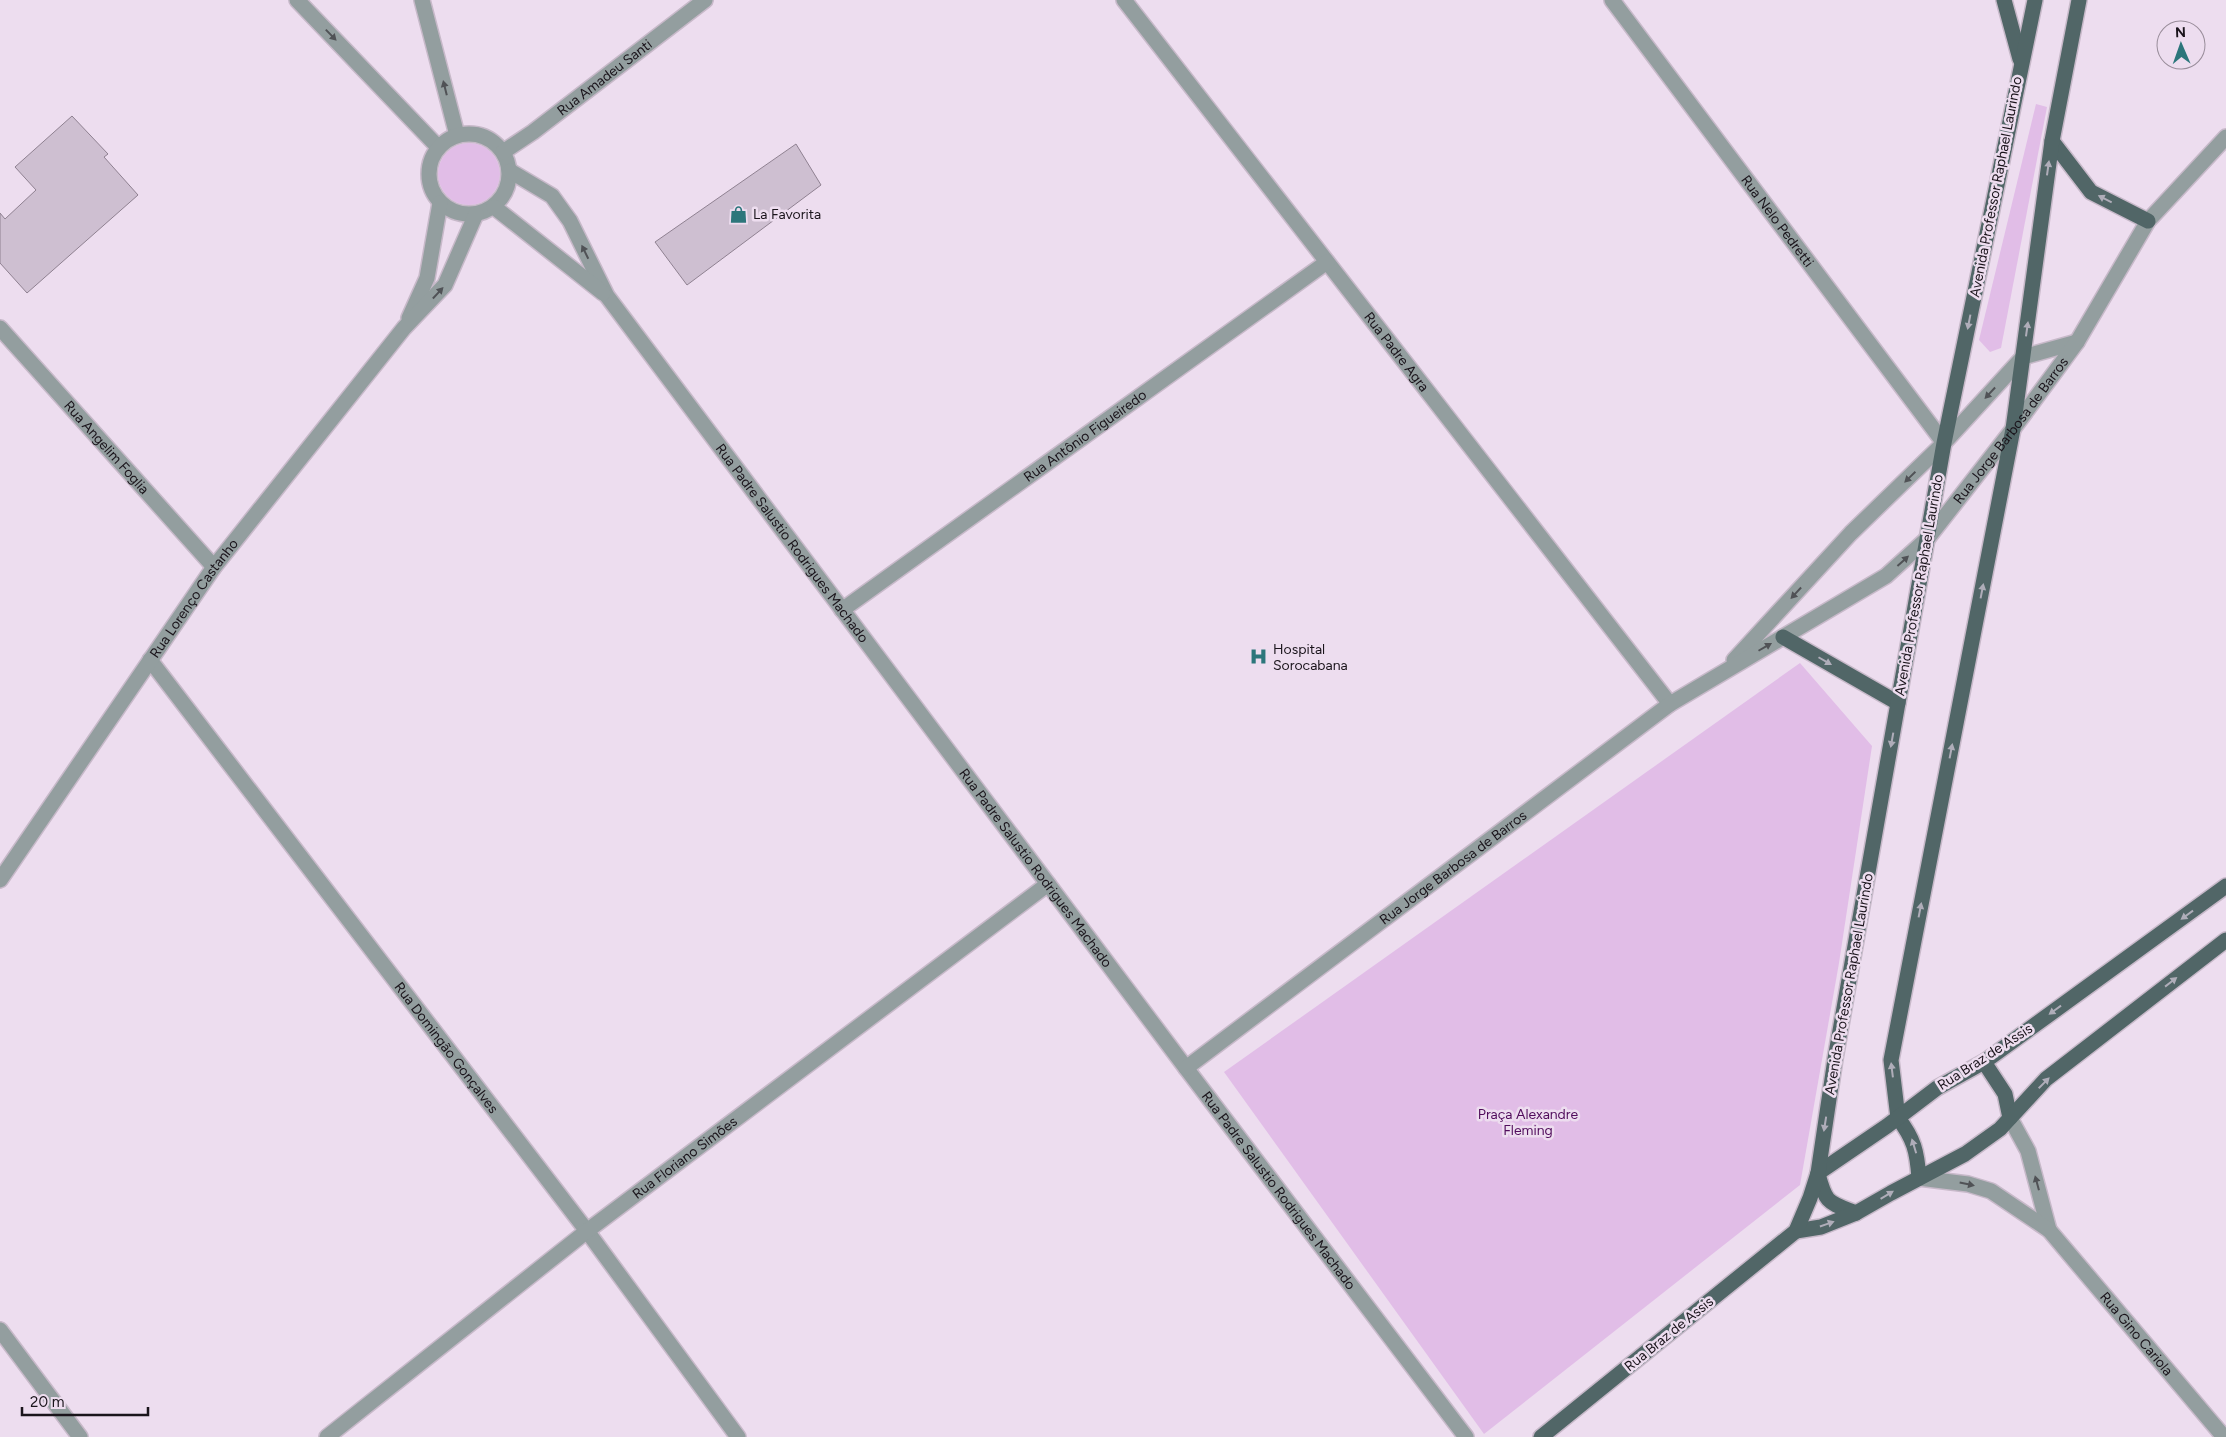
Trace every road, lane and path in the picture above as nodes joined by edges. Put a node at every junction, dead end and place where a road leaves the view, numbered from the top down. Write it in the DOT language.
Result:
graph roads {
  1 [pos="297,0"];
  2 [pos="422,0"];
  3 [pos="705,0"];
  4 [pos="1124,0"];
  5 [pos="1612,0"];
  6 [pos="2004,0"];
  7 [pos="2034,0"];
  8 [pos="2079,0"];
  9 [pos="2021,62"];
  10 [pos="457,135"];
  11 [pos="2226,137"];
  12 [pos="2052,141"];
  13 [pos="438,147"];
  14 [pos="504,152"];
  15 [pos="510,171"];
  16 [pos="440,203"];
  17 [pos="494,207"];
  18 [pos="476,214"];
  19 [pos="2148,221"];
  20 [pos="1327,262"];
  21 [pos="606,296"];
  22 [pos="0,328"];
  23 [pos="404,328"];
  24 [pos="2076,342"];
  25 [pos="2023,357"];
  26 [pos="2013,429"];
  27 [pos="1944,442"];
  28 [pos="1928,538"];
  29 [pos="214,567"];
  30 [pos="842,610"];
  31 [pos="1783,637"];
  32 [pos="150,660"];
  33 [pos="1723,672"];
  34 [pos="1898,703"];
  35 [pos="1670,704"];
  36 [pos="0,880"];
  37 [pos="1048,884"];
  38 [pos="2226,886"];
  39 [pos="2226,940"];
  40 [pos="1984,1062"];
  41 [pos="1186,1068"];
  42 [pos="1898,1118"];
  43 [pos="2010,1118"];
  44 [pos="1818,1173"];
  45 [pos="1919,1178"];
  46 [pos="1856,1213"];
  47 [pos="2049,1230"];
  48 [pos="587,1231"];
  49 [pos="1796,1231"];
  50 [pos="0,1330"];
  51 [pos="2224,1436"];
  52 [pos="80,1437"];
  53 [pos="327,1437"];
  54 [pos="738,1437"];
  55 [pos="1466,1437"];
  56 [pos="1542,1437"];
  1 -- 13 [label="street, one-way"];
  10 -- 2 [label="street, one-way"];
  3 -- 14 [label="street, Rua Amadeu Santi"];
  4 -- 20 [label="street, Rua Padre Agra"];
  5 -- 27 [label="street, Rua Nelo Pedretti"];
  6 -- 9 [label="main road"];
  7 -- 9 [label="main road, Avenida Professor Raphael Laurindo"];
  8 -- 12 [label="main road"];
  9 -- 27 [label="main road, Avenida Professor Raphael Laurindo, one-way"];
  10 -- 13 [label="street"];
  10 -- 14 [label="street"];
  11 -- 19 [label="street, Rua Jorge Barbosa de Barros"];
  19 -- 12 [label="main road, one-way"];
  25 -- 12 [label="main road, one-way"];
  13 -- 16 [label="street"];
  14 -- 15 [label="street"];
  15 -- 17 [label="street"];
  21 -- 15 [label="street, Rua Padre Salustio Rodrigues Machado, one-way"];
  16 -- 18 [label="street"];
  16 -- 23 [label="street, Rua Lorenço Castanho"];
  17 -- 18 [label="street"];
  17 -- 21 [label="street, Rua Padre Salustio Rodrigues Machado"];
  23 -- 18 [label="street, Rua Lorenço Castanho, one-way"];
  19 -- 24 [label="street, Rua Jorge Barbosa de Barros"];
  20 -- 30 [label="street, Rua Antônio Figueiredo"];
  20 -- 35 [label="street, Rua Padre Agra"];
  21 -- 30 [label="street, Rua Padre Salustio Rodrigues Machado"];
  22 -- 29 [label="street, Rua Angelim Foglia"];
  23 -- 29 [label="street, Rua Lorenço Castanho"];
  24 -- 25 [label="street, Rua Jorge Barbosa de Barros"];
  24 -- 26 [label="street, Rua Jorge Barbosa de Barros"];
  25 -- 26 [label="main road"];
  25 -- 27 [label="street, Rua Jorge Barbosa de Barros, one-way"];
  26 -- 28 [label="street, Rua Jorge Barbosa de Barros"];
  42 -- 26 [label="main road, one-way"];
  27 -- 28 [label="main road, Avenida Professor Raphael Laurindo"];
  27 -- 33 [label="street, Rua Jorge Barbosa de Barros, one-way"];
  31 -- 28 [label="street, Rua Jorge Barbosa de Barros, one-way"];
  28 -- 34 [label="main road, Avenida Professor Raphael Laurindo"];
  29 -- 32 [label="street, Rua Lorenço Castanho"];
  30 -- 37 [label="street, Rua Padre Salustio Rodrigues Machado"];
  33 -- 31 [label="street, Rua Jorge Barbosa de Barros, one-way"];
  31 -- 34 [label="main road, one-way"];
  32 -- 36 [label="street, Rua Lorenço Castanho"];
  32 -- 48 [label="street, Rua Domingão Gonçalves"];
  33 -- 35 [label="street, Rua Jorge Barbosa de Barros"];
  34 -- 44 [label="main road, Avenida Professor Raphael Laurindo, one-way"];
  35 -- 41 [label="street, Rua Jorge Barbosa de Barros"];
  37 -- 41 [label="street, Rua Padre Salustio Rodrigues Machado"];
  37 -- 48 [label="street, Rua Floriano Simões"];
  38 -- 40 [label="main road, Rua Braz de Assis, one-way"];
  43 -- 39 [label="main road, Rua Braz de Assis, one-way"];
  40 -- 42 [label="main road, Rua Braz de Assis"];
  40 -- 43 [label="main road"];
  41 -- 55 [label="street, Rua Padre Salustio Rodrigues Machado"];
  42 -- 44 [label="main road, Rua Braz de Assis"];
  45 -- 42 [label="main road, one-way"];
  43 -- 45 [label="main road, Rua Braz de Assis"];
  47 -- 43 [label="street, Rua Gino Cariola, one-way"];
  44 -- 46 [label="main road"];
  44 -- 49 [label="main road, Rua Braz de Assis"];
  46 -- 45 [label="main road, Rua Braz de Assis, one-way"];
  45 -- 47 [label="street, Rua Gino Cariola, one-way"];
  49 -- 46 [label="main road, Rua Braz de Assis, one-way"];
  47 -- 51 [label="street, Rua Gino Cariola"];
  48 -- 53 [label="street, Rua Floriano Simões"];
  48 -- 54 [label="street, Rua Domingão Gonçalves"];
  49 -- 56 [label="main road, Rua Braz de Assis"];
  50 -- 52 [label="street"];
}
